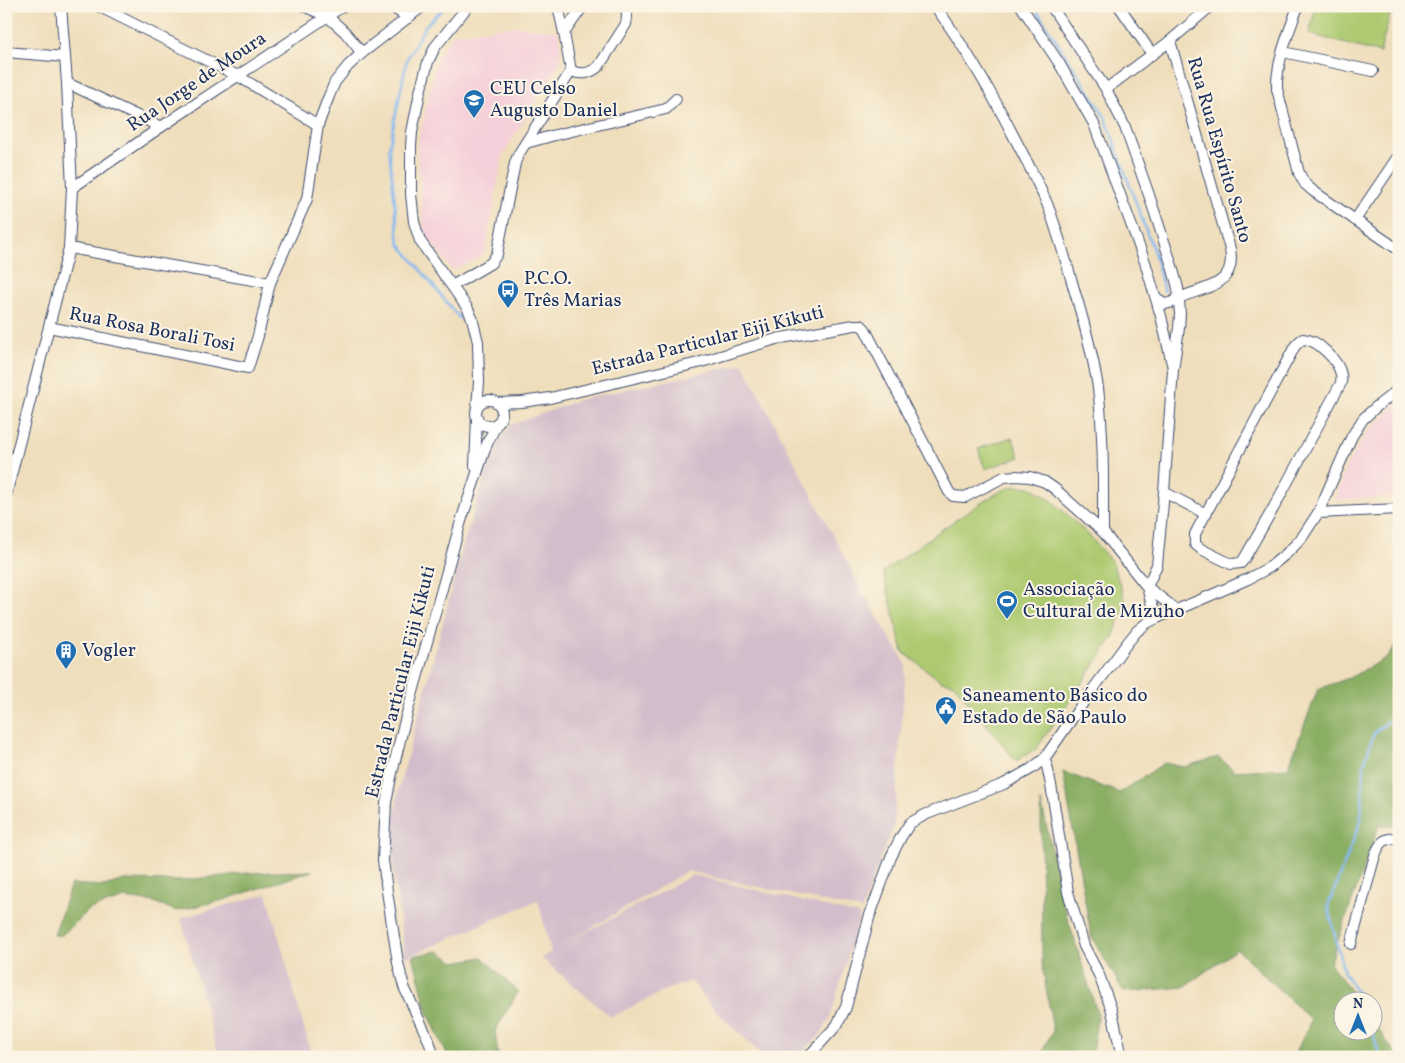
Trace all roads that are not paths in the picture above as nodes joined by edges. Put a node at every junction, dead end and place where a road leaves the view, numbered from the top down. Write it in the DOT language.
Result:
graph roads {
  1 [pos="61,6"];
  2 [pos="98,6"];
  3 [pos="304,6"];
  4 [pos="343,6"];
  5 [pos="391,6"];
  6 [pos="422,6"];
  7 [pos="468,6"];
  8 [pos="558,6"];
  9 [pos="583,6"];
  10 [pos="626,6"];
  11 [pos="935,6"];
  12 [pos="1021,6"];
  13 [pos="1051,6"];
  14 [pos="1119,6"];
  15 [pos="1211,6"];
  16 [pos="1298,6"];
  17 [pos="328,17"];
  18 [pos="408,18"];
  19 [pos="564,33"];
  20 [pos="1170,41"];
  21 [pos="6,52"];
  22 [pos="1283,52"];
  23 [pos="362,53"];
  24 [pos="1152,54"];
  25 [pos="64,57"];
  26 [pos="571,72"];
  27 [pos="1373,72"];
  28 [pos="238,76"];
  29 [pos="66,83"];
  30 [pos="1106,89"];
  31 [pos="676,99"];
  32 [pos="318,125"];
  33 [pos="161,127"];
  34 [pos="536,128"];
  35 [pos="555,135"];
  36 [pos="526,143"];
  37 [pos="1399,155"];
  38 [pos="72,188"];
  39 [pos="1355,220"];
  40 [pos="68,248"];
  41 [pos="1399,250"];
  42 [pos="270,283"];
  43 [pos="452,286"];
  44 [pos="1155,296"];
  45 [pos="1179,297"];
  46 [pos="49,327"];
  47 [pos="1173,370"];
  48 [pos="479,382"];
  49 [pos="1399,389"];
  50 [pos="494,402"];
  51 [pos="477,412"];
  52 [pos="497,423"];
  53 [pos="474,479"];
  54 [pos="1164,492"];
  55 [pos="6,495"];
  56 [pos="1399,509"];
  57 [pos="1318,513"];
  58 [pos="1206,514"];
  59 [pos="1103,532"];
  60 [pos="1147,587"];
  61 [pos="1174,610"];
  62 [pos="1157,618"];
  63 [pos="1044,759"];
  64 [pos="1399,838"];
  65 [pos="1351,944"];
  66 [pos="429,1041"];
  67 [pos="434,1057"];
  68 [pos="442,1057"];
  69 [pos="808,1057"];
  70 [pos="1122,1057"];
  1 -- 25 [label="street"];
  2 -- 28 [label="street"];
  3 -- 17 [label="street"];
  4 -- 17 [label="street, Rua Jorge de Moura"];
  5 -- 18 [label="street"];
  6 -- 18 [label="street"];
  7 -- 43 [label="street, Estrada Particular Eiji Kikuti"];
  8 -- 19 [label="street"];
  9 -- 19 [label="street"];
  10 -- 26 [label="street"];
  11 -- 59 [label="street"];
  12 -- 44 [label="street"];
  13 -- 30 [label="street"];
  14 -- 24 [label="street"];
  15 -- 20 [label="street"];
  16 -- 22 [label="street"];
  17 -- 23 [label="street"];
  17 -- 28 [label="street, Rua Jorge de Moura"];
  18 -- 23 [label="street"];
  19 -- 26 [label="street"];
  20 -- 24 [label="street"];
  20 -- 45 [label="street, Rua Rua Espírito Santo"];
  21 -- 25 [label="street"];
  22 -- 27 [label="street"];
  22 -- 39 [label="street"];
  23 -- 32 [label="street"];
  24 -- 30 [label="street"];
  25 -- 29 [label="street"];
  26 -- 34 [label="street"];
  28 -- 32 [label="street"];
  28 -- 33 [label="street, Rua Jorge de Moura"];
  29 -- 33 [label="street"];
  29 -- 38 [label="street"];
  30 -- 45 [label="street"];
  31 -- 35 [label="street"];
  32 -- 42 [label="street"];
  33 -- 38 [label="street, Rua Jorge de Moura"];
  34 -- 35 [label="street"];
  34 -- 36 [label="street"];
  35 -- 36 [label="street"];
  36 -- 43 [label="street"];
  37 -- 39 [label="street"];
  38 -- 40 [label="street"];
  39 -- 41 [label="street"];
  40 -- 42 [label="street"];
  40 -- 46 [label="street"];
  42 -- 46 [label="street, Rua Rosa Borali Tosi"];
  43 -- 48 [label="street, Estrada Particular Eiji Kikuti"];
  44 -- 45 [label="street, Rua Rua Espírito Santo"];
  44 -- 47 [label="street"];
  45 -- 47 [label="street"];
  46 -- 55 [label="street"];
  47 -- 54 [label="street"];
  48 -- 50 [label="street"];
  48 -- 51 [label="street, Estrada Particular Eiji Kikuti"];
  49 -- 57 [label="street"];
  50 -- 51 [label="street"];
  50 -- 52 [label="street"];
  50 -- 59 [label="street, Estrada Particular Eiji Kikuti"];
  51 -- 52 [label="street"];
  51 -- 53 [label="street, Estrada Particular Eiji Kikuti"];
  52 -- 53 [label="street, Estrada Particular Eiji Kikuti"];
  53 -- 66 [label="street, Estrada Particular Eiji Kikuti"];
  54 -- 58 [label="street"];
  54 -- 60 [label="street"];
  56 -- 57 [label="street"];
  57 -- 61 [label="street"];
  58 -- 58 [label="street"];
  59 -- 60 [label="street"];
  60 -- 61 [label="street"];
  60 -- 62 [label="street"];
  61 -- 62 [label="street"];
  62 -- 63 [label="street"];
  63 -- 69 [label="street"];
  63 -- 70 [label="street"];
  64 -- 65 [label="street"];
  66 -- 67 [label="street, Estrada Particular Eiji Kikuti"];
  66 -- 68 [label="street, Estrada Particular Eiji Kikuti"];
}
